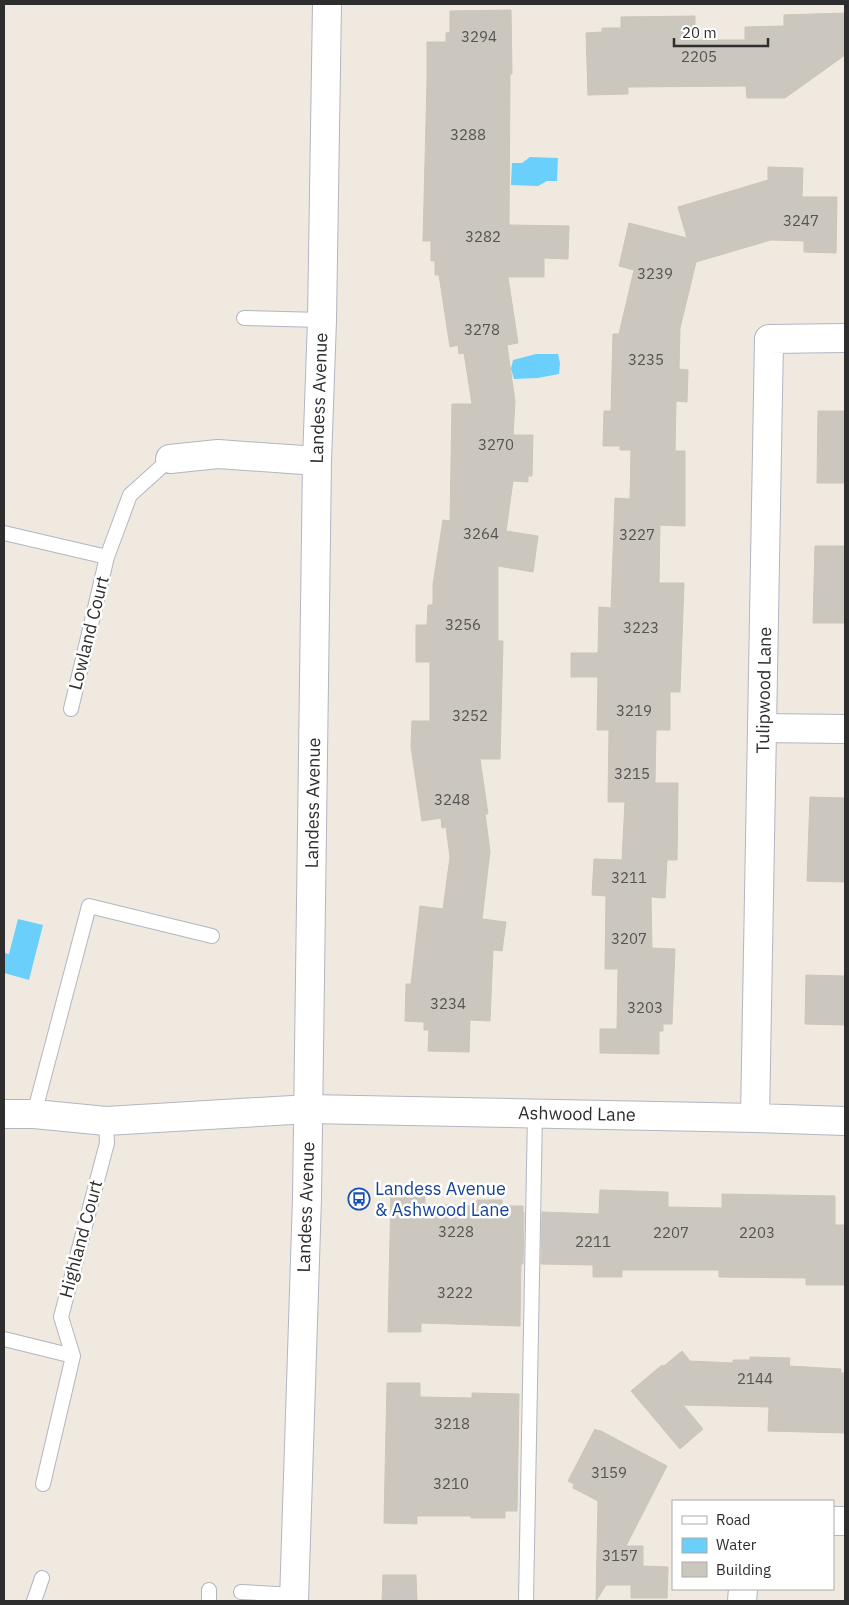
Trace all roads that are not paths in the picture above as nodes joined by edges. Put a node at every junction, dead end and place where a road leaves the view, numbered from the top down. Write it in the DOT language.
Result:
graph roads {
  1 [pos="327,4"];
  2 [pos="244,318"];
  3 [pos="322,320"];
  4 [pos="845,338"];
  5 [pos="170,459"];
  6 [pos="317,461"];
  7 [pos="4,533"];
  8 [pos="108,557"];
  9 [pos="70,709"];
  10 [pos="763,728"];
  11 [pos="845,729"];
  12 [pos="212,936"];
  13 [pos="309,1109"];
  14 [pos="535,1113"];
  15 [pos="4,1114"];
  16 [pos="34,1114"];
  17 [pos="755,1118"];
  18 [pos="106,1121"];
  19 [pos="845,1122"];
  20 [pos="4,1339"];
  21 [pos="73,1356"];
  22 [pos="43,1484"];
  23 [pos="42,1578"];
  24 [pos="241,1592"];
  25 [pos="294,1598"];
  26 [pos="34,1601"];
  27 [pos="526,1601"];
  1 -- 3 [label="street, Landess Avenue"];
  2 -- 3 [label="lane"];
  3 -- 6 [label="street, Landess Avenue"];
  4 -- 10 [label="street, Tulipwood Lane"];
  5 -- 6 [label="street, Lowland Court"];
  5 -- 8 [label="lane, Lowland Court"];
  6 -- 13 [label="street, Landess Avenue"];
  7 -- 8 [label="lane, Lowland Court"];
  8 -- 9 [label="lane, Lowland Court"];
  10 -- 11 [label="street"];
  10 -- 17 [label="street, Tulipwood Lane"];
  12 -- 16 [label="lane"];
  13 -- 14 [label="street, Ashwood Lane"];
  13 -- 18 [label="street"];
  13 -- 25 [label="street, Landess Avenue"];
  14 -- 17 [label="street, Ashwood Lane"];
  14 -- 27 [label="lane"];
  15 -- 16 [label="street"];
  16 -- 18 [label="street"];
  17 -- 19 [label="street, Ashwood Lane"];
  18 -- 21 [label="lane, Highland Court"];
  20 -- 21 [label="lane"];
  21 -- 22 [label="lane"];
  23 -- 26 [label="lane"];
  24 -- 25 [label="lane"];
}
